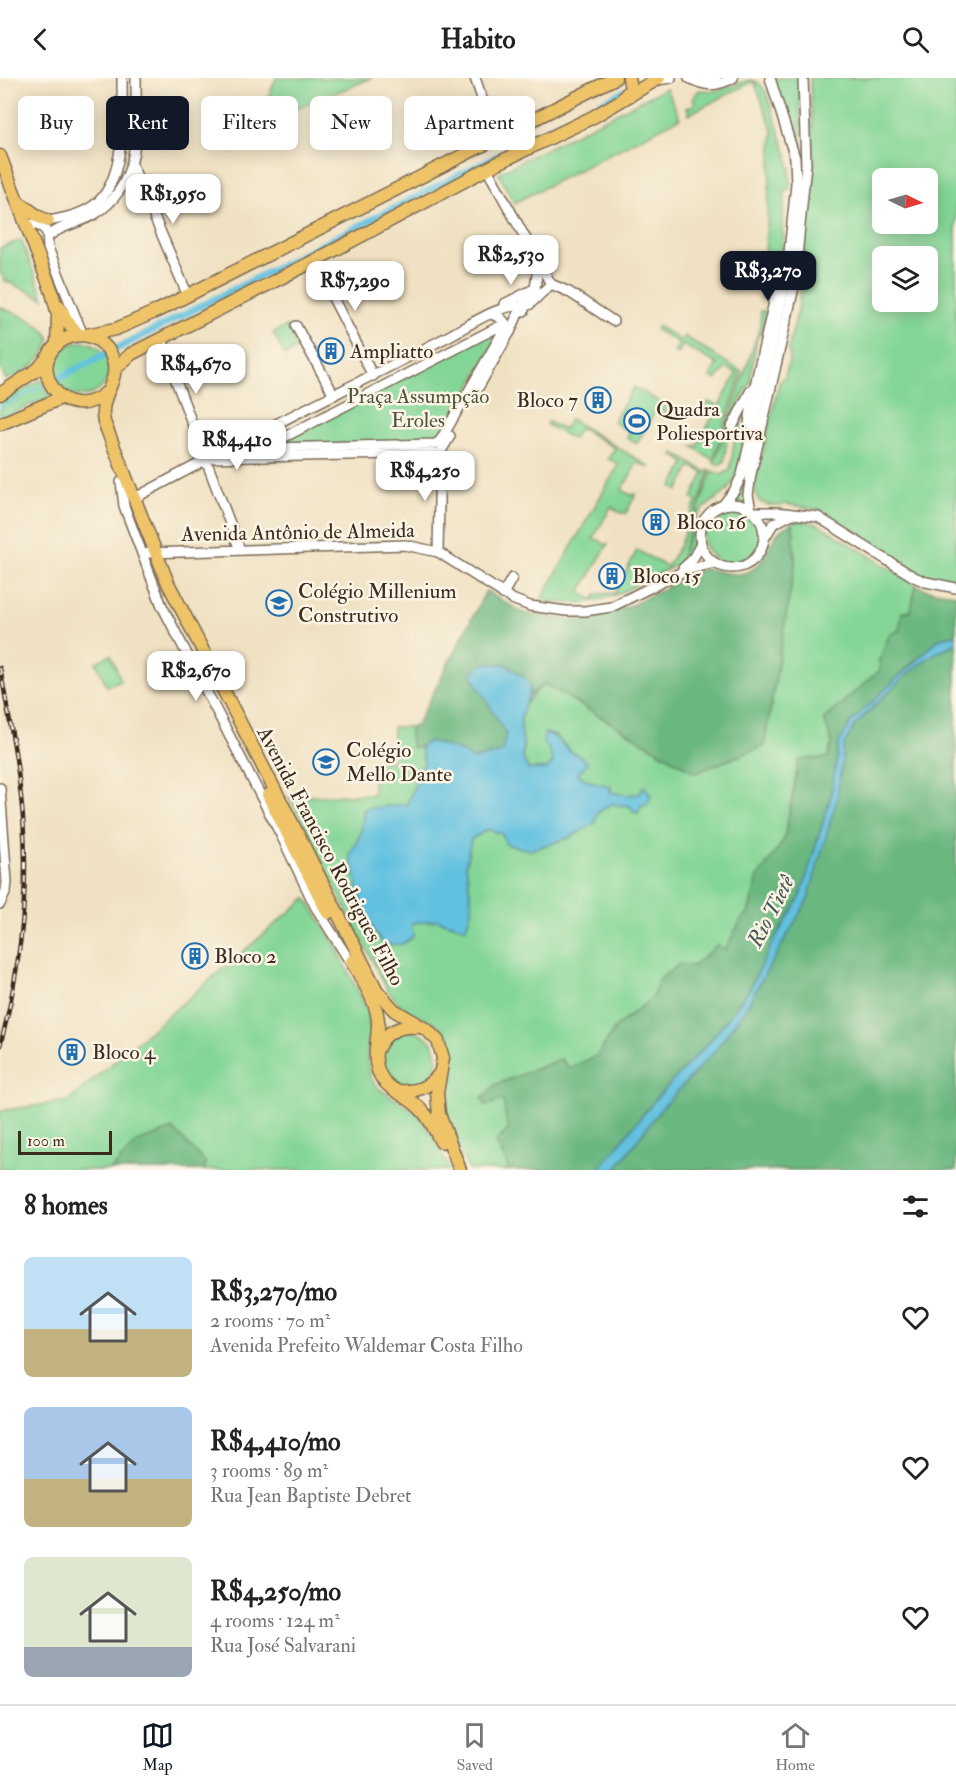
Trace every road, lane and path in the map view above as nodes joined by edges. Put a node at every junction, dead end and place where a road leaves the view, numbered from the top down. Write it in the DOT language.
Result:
graph roads {
  1 [pos="122,78"];
  2 [pos="136,78"];
  3 [pos="475,78"];
  4 [pos="615,78"];
  5 [pos="629,78"];
  6 [pos="671,78"];
  7 [pos="689,78"];
  8 [pos="706,78"];
  9 [pos="716,78"];
  10 [pos="733,78"];
  11 [pos="763,78"];
  12 [pos="770,78"];
  13 [pos="803,78"];
  14 [pos="657,79"];
  15 [pos="122,96"];
  16 [pos="136,96"];
  17 [pos="481,96"];
  18 [pos="775,97"];
  19 [pos="619,103"];
  20 [pos="535,119"];
  21 [pos="118,150"];
  22 [pos="134,150"];
  23 [pos="475,150"];
  24 [pos="0,156"];
  25 [pos="132,165"];
  26 [pos="487,169"];
  27 [pos="17,201"];
  28 [pos="36,224"];
  29 [pos="792,230"];
  30 [pos="48,236"];
  31 [pos="536,259"];
  32 [pos="314,261"];
  33 [pos="550,282"];
  34 [pos="535,288"];
  35 [pos="52,292"];
  36 [pos="188,296"];
  37 [pos="522,310"];
  38 [pos="490,314"];
  39 [pos="613,321"];
  40 [pos="296,326"];
  41 [pos="510,332"];
  42 [pos="83,335"];
  43 [pos="162,338"];
  44 [pos="55,347"];
  45 [pos="115,369"];
  46 [pos="757,374"];
  47 [pos="373,376"];
  48 [pos="107,392"];
  49 [pos="0,394"];
  50 [pos="334,395"];
  51 [pos="61,398"];
  52 [pos="81,404"];
  53 [pos="0,424"];
  54 [pos="749,426"];
  55 [pos="252,436"];
  56 [pos="271,444"];
  57 [pos="748,449"];
  58 [pos="440,453"];
  59 [pos="208,458"];
  60 [pos="263,458"];
  61 [pos="121,482"];
  62 [pos="135,498"];
  63 [pos="723,505"];
  64 [pos="752,511"];
  65 [pos="792,514"];
  66 [pos="763,542"];
  67 [pos="701,544"];
  68 [pos="240,550"];
  69 [pos="438,552"];
  70 [pos="152,553"];
  71 [pos="715,563"];
  72 [pos="676,574"];
  73 [pos="512,578"];
  74 [pos="956,588"];
  75 [pos="503,594"];
  76 [pos="0,788"];
  77 [pos="0,904"];
  78 [pos="366,989"];
  79 [pos="420,1027"];
  80 [pos="376,1052"];
  81 [pos="441,1071"];
  82 [pos="397,1091"];
  83 [pos="454,1170"];
  84 [pos="460,1170"];
  1 -- 15 [label="street"];
  2 -- 16 [label="street"];
  3 -- 17 [label="street"];
  4 -- 20 [label="main road"];
  5 -- 19 [label="main road"];
  6 -- 14 [label="street"];
  7 -- 10 [label="street"];
  8 -- 9 [label="street"];
  11 -- 18 [label="street"];
  12 -- 18 [label="street"];
  13 -- 64 [label="street"];
  14 -- 19 [label="main road"];
  18 -- 29 [label="street"];
  19 -- 26 [label="main road"];
  21 -- 28 [label="street"];
  22 -- 25 [label="street"];
  23 -- 36 [label="main road"];
  24 -- 27 [label="main road"];
  25 -- 30 [label="street"];
  25 -- 36 [label="street"];
  26 -- 31 [label="street"];
  26 -- 32 [label="main road"];
  27 -- 28 [label="main road"];
  27 -- 28 [label="main road"];
  28 -- 30 [label="street"];
  28 -- 35 [label="main road"];
  29 -- 46 [label="street"];
  29 -- 57 [label="street"];
  30 -- 42 [label="street"];
  31 -- 33 [label="street"];
  31 -- 34 [label="street"];
  32 -- 43 [label="main road"];
  32 -- 47 [label="street"];
  33 -- 34 [label="street"];
  33 -- 37 [label="street"];
  33 -- 39 [label="street"];
  34 -- 37 [label="street"];
  34 -- 38 [label="street"];
  35 -- 42 [label="main road"];
  35 -- 44 [label="main road"];
  36 -- 42 [label="main road"];
  37 -- 38 [label="street"];
  37 -- 41 [label="street"];
  38 -- 41 [label="street"];
  38 -- 47 [label="street"];
  40 -- 50 [label="street"];
  41 -- 58 [label="street"];
  42 -- 44 [label="main road"];
  42 -- 45 [label="main road"];
  43 -- 45 [label="main road"];
  43 -- 59 [label="street"];
  44 -- 49 [label="main road"];
  44 -- 51 [label="main road"];
  45 -- 48 [label="main road, Avenida Francisco Rodrigues Filho"];
  46 -- 54 [label="street"];
  46 -- 54 [label="street"];
  47 -- 50 [label="street"];
  48 -- 52 [label="main road"];
  48 -- 62 [label="main road, Avenida Francisco Rodrigues Filho"];
  50 -- 55 [label="street"];
  51 -- 52 [label="main road"];
  51 -- 53 [label="main road"];
  52 -- 61 [label="main road, Avenida Francisco Rodrigues Filho"];
  54 -- 57 [label="street"];
  55 -- 59 [label="street"];
  55 -- 60 [label="street"];
  56 -- 56 [label="street"];
  57 -- 63 [label="street, Avenida Antônio de Almeida"];
  58 -- 60 [label="street"];
  58 -- 69 [label="street"];
  59 -- 60 [label="street"];
  59 -- 62 [label="street"];
  59 -- 68 [label="street"];
  61 -- 70 [label="main road, Avenida Francisco Rodrigues Filho"];
  61 -- 78 [label="street"];
  62 -- 70 [label="main road, Avenida Francisco Rodrigues Filho"];
  63 -- 64 [label="street"];
  63 -- 67 [label="street, Avenida Antônio de Almeida"];
  64 -- 65 [label="street"];
  64 -- 66 [label="street"];
  65 -- 66 [label="street, Avenida Antônio de Almeida"];
  65 -- 74 [label="street"];
  66 -- 71 [label="street, Avenida Antônio de Almeida"];
  67 -- 71 [label="street"];
  67 -- 72 [label="street, Avenida Antônio de Almeida"];
  68 -- 69 [label="street, Avenida Antônio de Almeida"];
  68 -- 70 [label="street, Avenida Antônio de Almeida"];
  69 -- 75 [label="street, Avenida Antônio de Almeida"];
  70 -- 78 [label="main road, Avenida Francisco Rodrigues Filho"];
  70 -- 79 [label="main road, Avenida Francisco Rodrigues Filho"];
  71 -- 72 [label="street, Avenida Antônio de Almeida"];
  72 -- 75 [label="street, Avenida Antônio de Almeida"];
  73 -- 75 [label="street"];
  76 -- 77 [label="street"];
  78 -- 80 [label="main road, Avenida Francisco Rodrigues Filho"];
  79 -- 80 [label="main road"];
  79 -- 81 [label="main road, Avenida Francisco Rodrigues Filho"];
  80 -- 82 [label="main road, Avenida Francisco Rodrigues Filho"];
  81 -- 82 [label="main road"];
  81 -- 84 [label="main road, Avenida Francisco Rodrigues Filho"];
  82 -- 83 [label="main road, Avenida Francisco Rodrigues Filho"];
}
